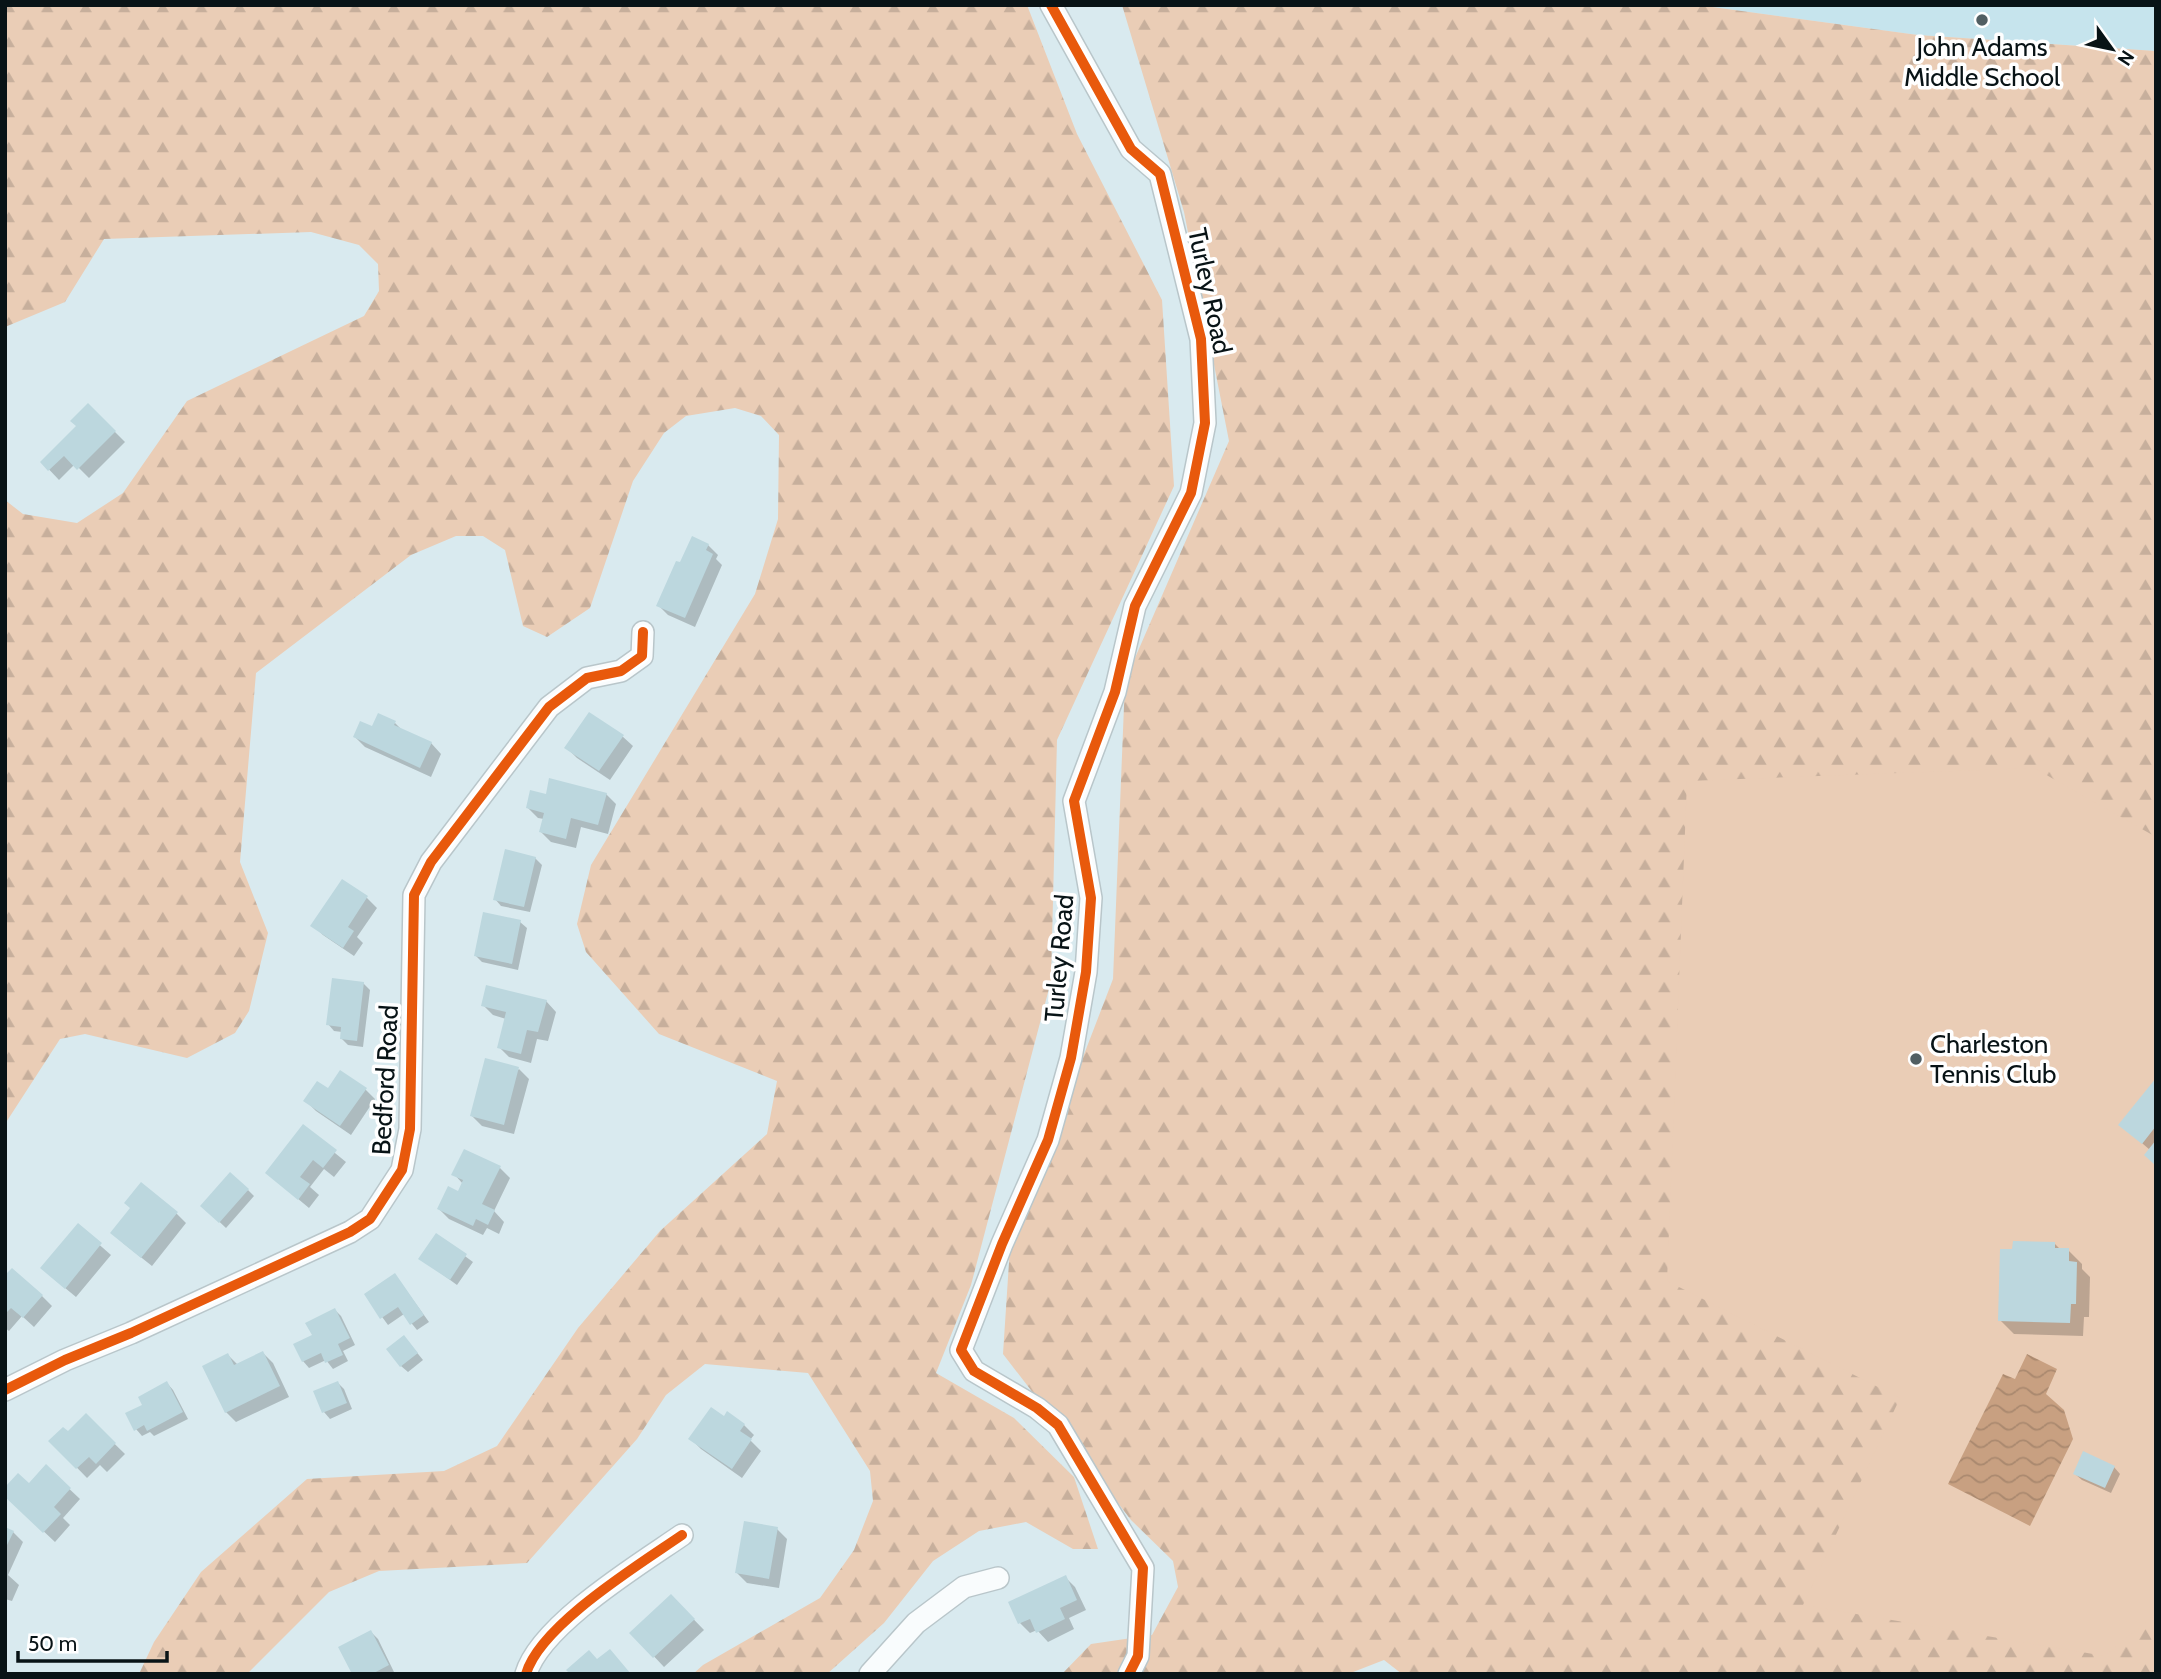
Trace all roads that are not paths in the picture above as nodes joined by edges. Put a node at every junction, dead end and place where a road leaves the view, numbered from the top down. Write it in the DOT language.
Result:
graph roads {
  1 [pos="1051,5"];
  2 [pos="643,632"];
  3 [pos="5,1390"];
  4 [pos="682,1535"];
  5 [pos="998,1578"];
  6 [pos="526,1674"];
  7 [pos="870,1674"];
  8 [pos="1129,1674"];
  1 -- 8 [label="street, Turley Road"];
  2 -- 3 [label="street, Bedford Road"];
  4 -- 6 [label="street"];
  5 -- 7 [label="street"];
}
